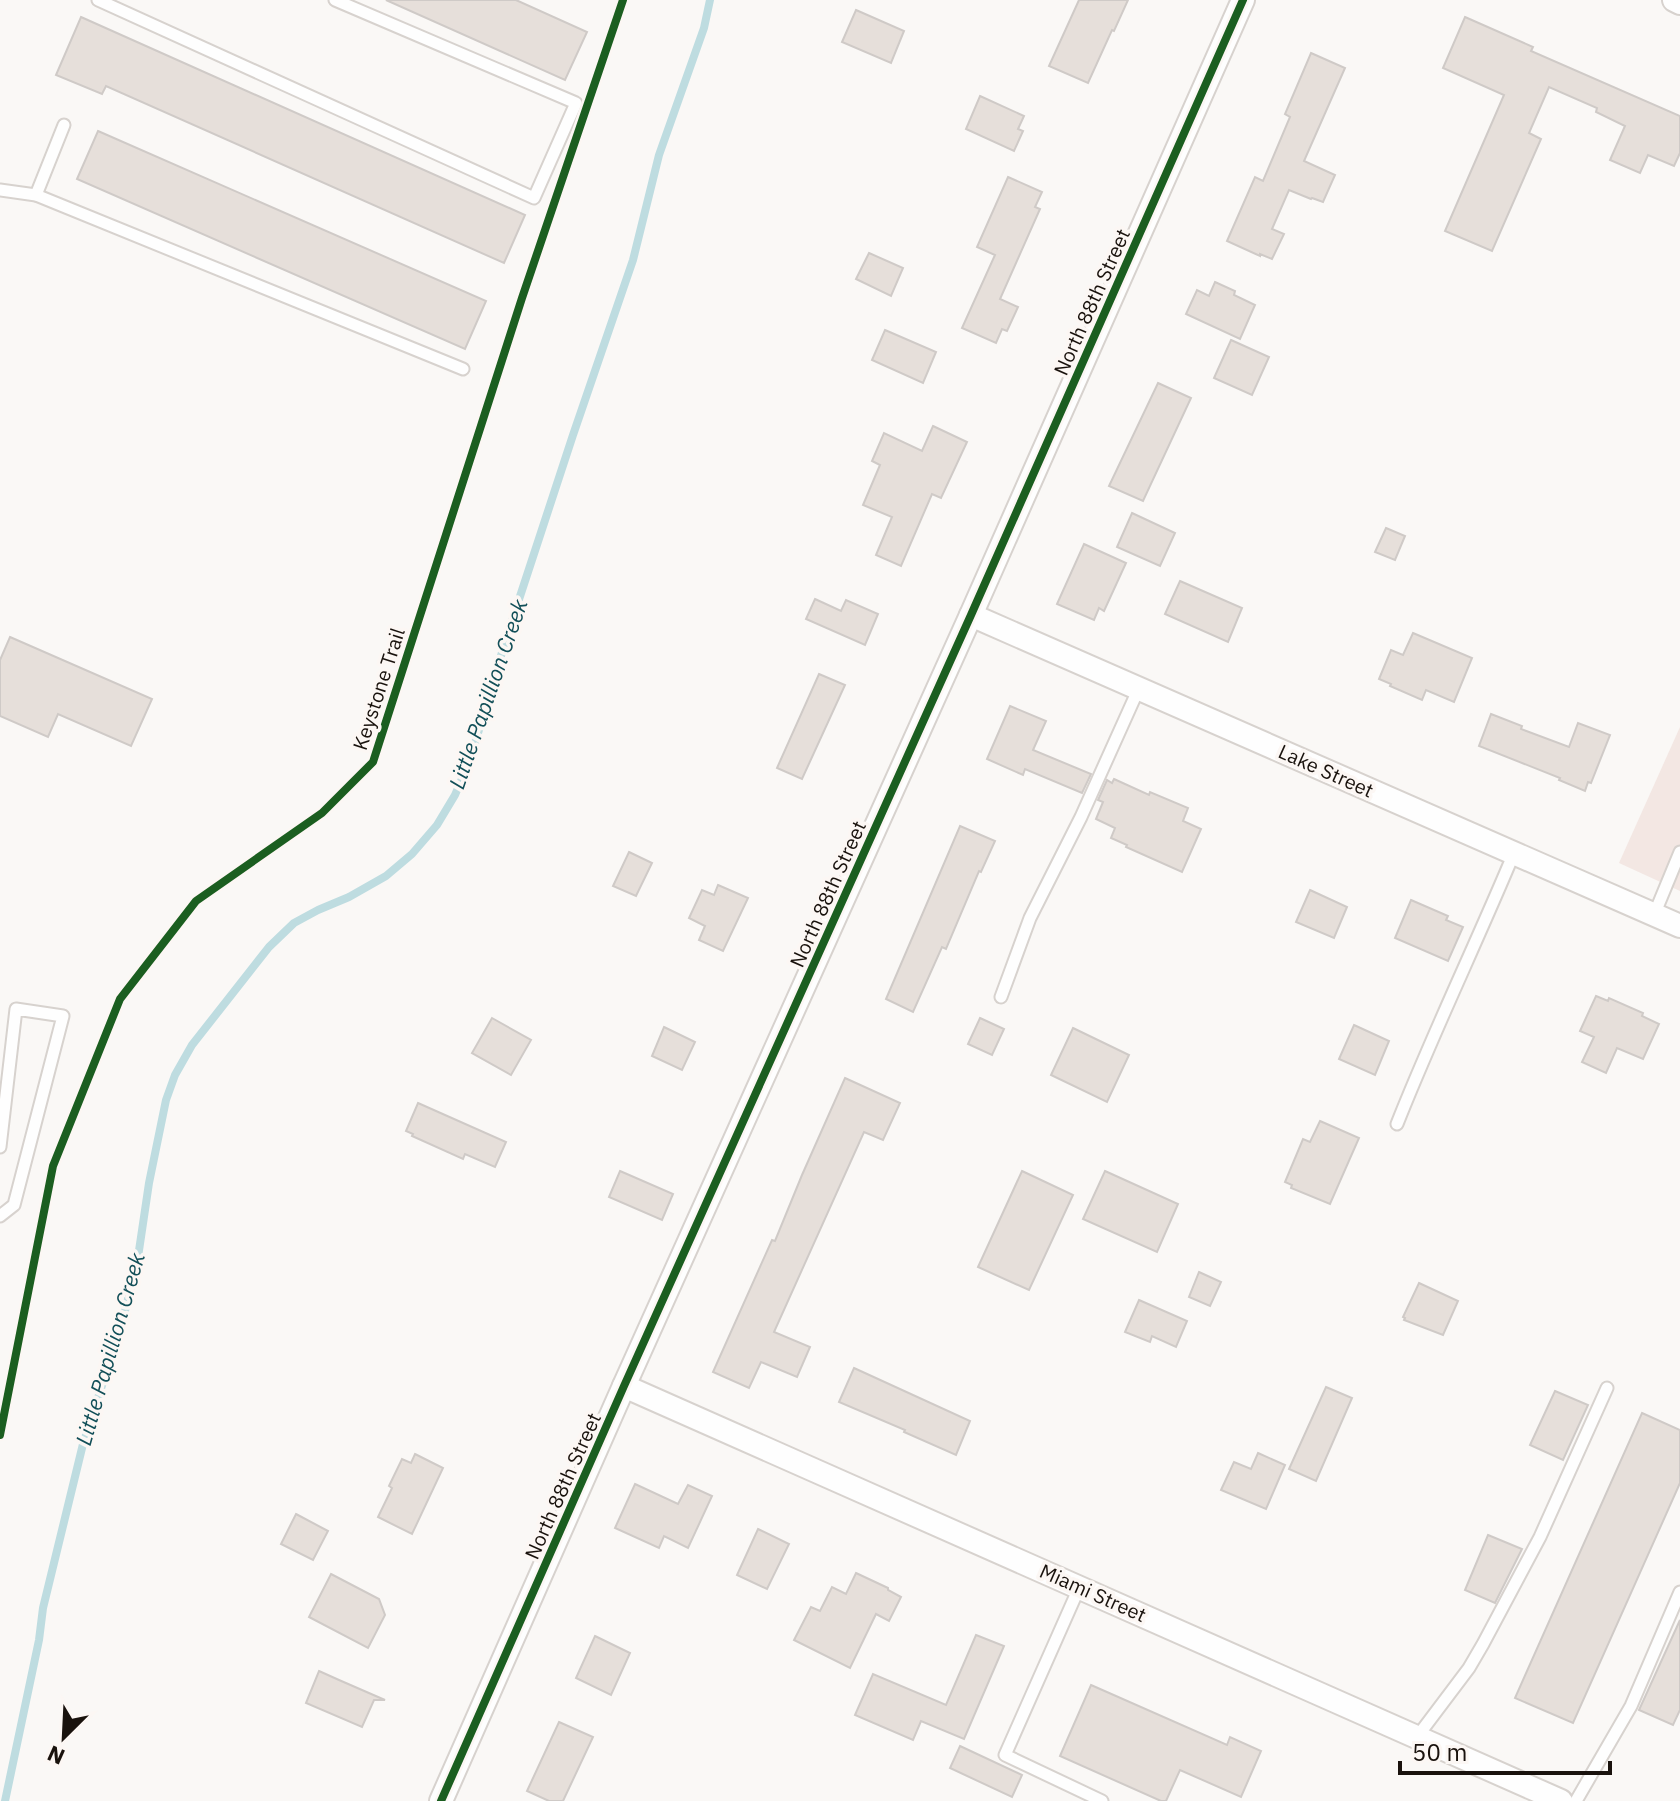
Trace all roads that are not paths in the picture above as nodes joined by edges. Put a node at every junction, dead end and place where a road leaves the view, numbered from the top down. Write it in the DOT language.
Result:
graph roads {
  1 [pos="98,0"];
  2 [pos="335,0"];
  3 [pos="1243,0"];
  4 [pos="1674,0"];
  5 [pos="1680,3"];
  6 [pos="64,125"];
  7 [pos="0,190"];
  8 [pos="36,195"];
  9 [pos="463,369"];
  10 [pos="971,615"];
  11 [pos="1139,688"];
  12 [pos="1680,852"];
  13 [pos="1514,853"];
  14 [pos="1654,915"];
  15 [pos="1680,926"];
  16 [pos="1001,997"];
  17 [pos="1397,1124"];
  18 [pos="0,1147"];
  19 [pos="0,1216"];
  20 [pos="624,1386"];
  21 [pos="1607,1388"];
  22 [pos="1079,1588"];
  23 [pos="1680,1592"];
  24 [pos="1417,1737"];
  25 [pos="441,1801"];
  26 [pos="1102,1801"];
  27 [pos="1561,1801"];
  28 [pos="1576,1801"];
  1 -- 2 [label="lane"];
  3 -- 10 [label="street, North 88th Street"];
  4 -- 5 [label="street"];
  6 -- 8 [label="lane"];
  7 -- 8 [label="lane"];
  8 -- 9 [label="lane"];
  10 -- 11 [label="street, Lake Street"];
  10 -- 20 [label="street, North 88th Street"];
  11 -- 13 [label="street, Lake Street"];
  11 -- 16 [label="lane"];
  12 -- 14 [label="lane"];
  13 -- 14 [label="street, Lake Street"];
  13 -- 17 [label="lane"];
  14 -- 15 [label="street, Lake Street"];
  18 -- 19 [label="lane"];
  20 -- 22 [label="street, Miami Street"];
  20 -- 25 [label="street, North 88th Street"];
  21 -- 24 [label="lane"];
  22 -- 24 [label="street, Miami Street"];
  22 -- 26 [label="lane"];
  23 -- 28 [label="lane"];
  24 -- 27 [label="street, Miami Street"];
}
